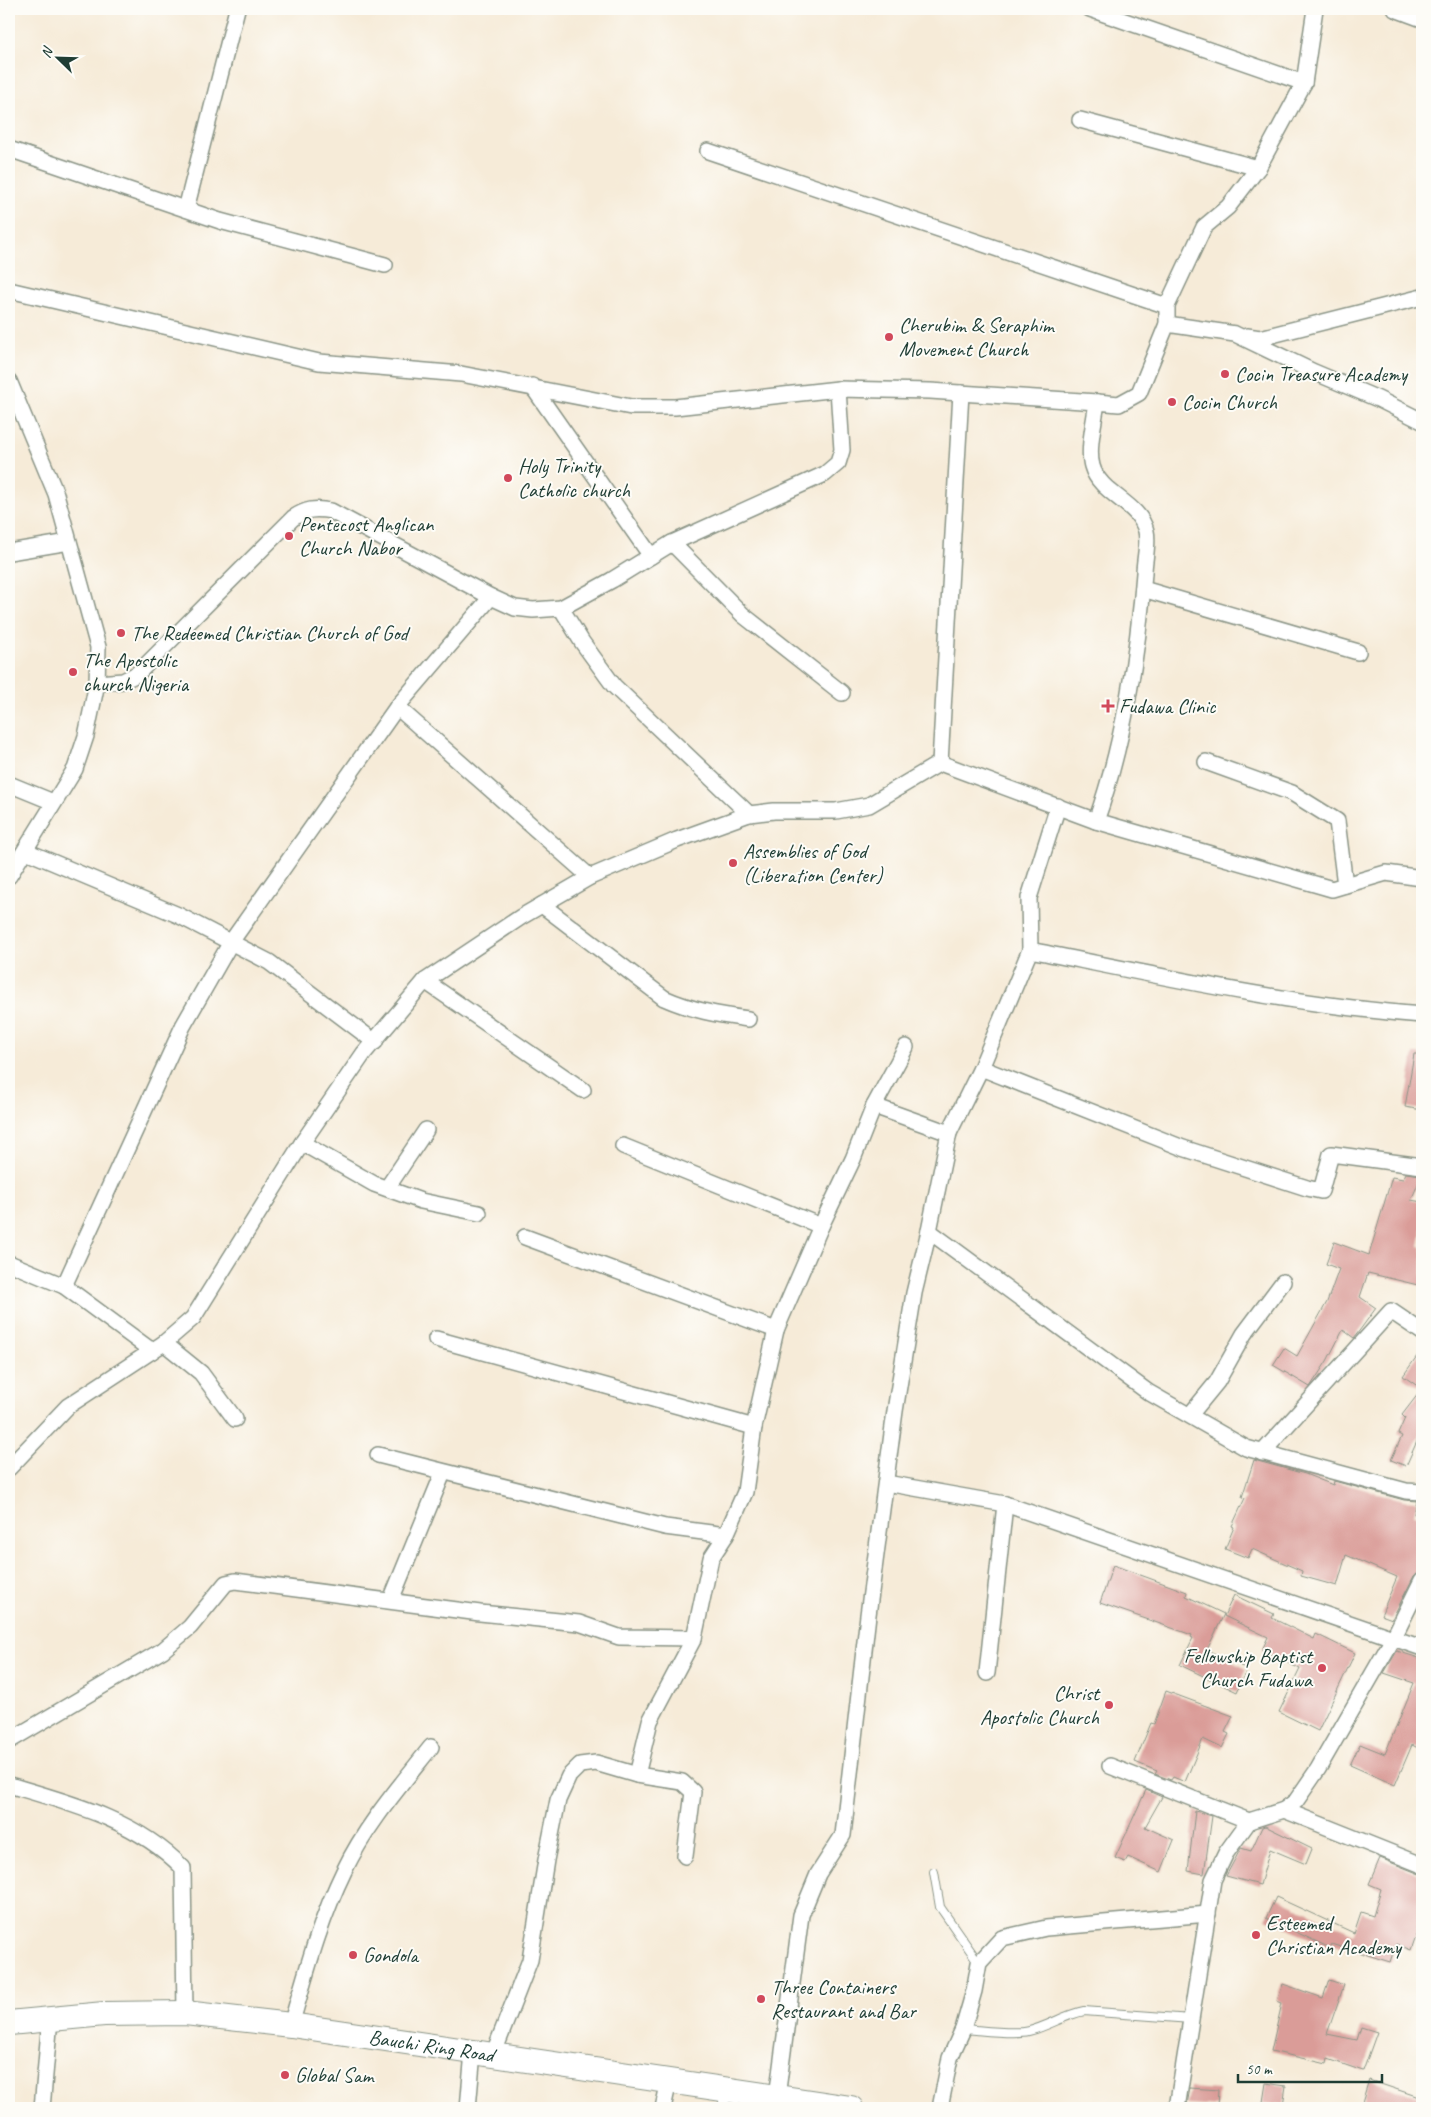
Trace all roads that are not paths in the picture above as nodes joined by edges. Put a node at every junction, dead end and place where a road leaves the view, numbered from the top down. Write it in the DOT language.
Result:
graph roads {
  1 [pos="237,9"];
  2 [pos="1090,9"];
  3 [pos="1314,9"];
  4 [pos="1395,9"];
  5 [pos="1422,19"];
  6 [pos="1304,83"];
  7 [pos="1080,120"];
  8 [pos="9,150"];
  9 [pos="708,151"];
  10 [pos="1258,168"];
  11 [pos="186,209"];
  12 [pos="385,265"];
  13 [pos="9,290"];
  14 [pos="1422,297"];
  15 [pos="1168,306"];
  16 [pos="1167,324"];
  17 [pos="1235,334"];
  18 [pos="9,381"];
  19 [pos="532,386"];
  20 [pos="838,389"];
  21 [pos="961,392"];
  22 [pos="1097,402"];
  23 [pos="1422,421"];
  24 [pos="70,542"];
  25 [pos="672,542"];
  26 [pos="9,552"];
  27 [pos="650,556"];
  28 [pos="1143,589"];
  29 [pos="491,597"];
  30 [pos="561,608"];
  31 [pos="1358,652"];
  32 [pos="97,683"];
  33 [pos="842,693"];
  34 [pos="396,707"];
  35 [pos="940,762"];
  36 [pos="1206,762"];
  37 [pos="9,784"];
  38 [pos="53,802"];
  39 [pos="1058,806"];
  40 [pos="749,814"];
  41 [pos="1096,821"];
  42 [pos="26,850"];
  43 [pos="9,876"];
  44 [pos="590,877"];
  45 [pos="1422,878"];
  46 [pos="1345,885"];
  47 [pos="542,905"];
  48 [pos="231,942"];
  49 [pos="1030,950"];
  50 [pos="425,981"];
  51 [pos="1422,1015"];
  52 [pos="748,1019"];
  53 [pos="375,1042"];
  54 [pos="906,1047"];
  55 [pos="981,1068"];
  56 [pos="582,1090"];
  57 [pos="874,1106"];
  58 [pos="426,1130"];
  59 [pos="948,1133"];
  60 [pos="302,1143"];
  61 [pos="623,1146"];
  62 [pos="1422,1166"];
  63 [pos="387,1188"];
  64 [pos="479,1212"];
  65 [pos="821,1226"];
  66 [pos="929,1231"];
  67 [pos="525,1237"];
  68 [pos="9,1263"];
  69 [pos="1284,1282"];
  70 [pos="64,1286"];
  71 [pos="776,1330"];
  72 [pos="1422,1332"];
  73 [pos="436,1339"];
  74 [pos="158,1347"];
  75 [pos="1190,1415"];
  76 [pos="235,1419"];
  77 [pos="754,1427"];
  78 [pos="1262,1453"];
  79 [pos="378,1455"];
  80 [pos="9,1468"];
  81 [pos="443,1473"];
  82 [pos="886,1483"];
  83 [pos="1422,1492"];
  84 [pos="1005,1504"];
  85 [pos="726,1535"];
  86 [pos="1422,1580"];
  87 [pos="391,1600"];
  88 [pos="1394,1637"];
  89 [pos="694,1638"];
  90 [pos="1422,1648"];
  91 [pos="987,1673"];
  92 [pos="9,1741"];
  93 [pos="431,1747"];
  94 [pos="1110,1766"];
  95 [pos="637,1775"];
  96 [pos="9,1785"];
  97 [pos="1284,1810"];
  98 [pos="1249,1821"];
  99 [pos="685,1856"];
  100 [pos="1422,1865"];
  101 [pos="934,1872"];
  102 [pos="1208,1914"];
  103 [pos="979,1963"];
  104 [pos="185,2013"];
  105 [pos="50,2019"];
  106 [pos="1191,2019"];
  107 [pos="9,2023"];
  108 [pos="291,2025"];
  109 [pos="963,2029"];
  110 [pos="483,2054"];
  111 [pos="669,2081"];
  112 [pos="776,2097"];
  113 [pos="725,2098"];
  114 [pos="42,2108"];
  115 [pos="468,2108"];
  116 [pos="663,2108"];
  117 [pos="851,2108"];
  118 [pos="940,2108"];
  119 [pos="1177,2108"];
  1 -- 11 [label="street"];
  2 -- 6 [label="street"];
  3 -- 6 [label="street"];
  4 -- 5 [label="street"];
  6 -- 10 [label="street"];
  7 -- 10 [label="street"];
  8 -- 11 [label="street"];
  9 -- 15 [label="street"];
  10 -- 15 [label="street"];
  11 -- 12 [label="street"];
  13 -- 19 [label="street"];
  14 -- 17 [label="street"];
  15 -- 16 [label="street"];
  16 -- 17 [label="street"];
  16 -- 22 [label="street"];
  17 -- 23 [label="street"];
  18 -- 24 [label="street"];
  19 -- 20 [label="street"];
  19 -- 27 [label="street"];
  20 -- 21 [label="street"];
  20 -- 25 [label="street"];
  21 -- 22 [label="street"];
  21 -- 35 [label="street"];
  22 -- 28 [label="street"];
  24 -- 26 [label="street"];
  24 -- 32 [label="street"];
  25 -- 27 [label="street"];
  25 -- 33 [label="street"];
  27 -- 30 [label="street"];
  28 -- 31 [label="street"];
  28 -- 41 [label="street"];
  29 -- 30 [label="street"];
  29 -- 32 [label="street"];
  29 -- 34 [label="street"];
  30 -- 40 [label="street"];
  32 -- 38 [label="street"];
  34 -- 44 [label="street"];
  34 -- 48 [label="street"];
  35 -- 39 [label="street"];
  35 -- 40 [label="street"];
  36 -- 46 [label="street"];
  37 -- 38 [label="street"];
  38 -- 42 [label="street"];
  39 -- 41 [label="street"];
  39 -- 49 [label="street"];
  40 -- 44 [label="street"];
  41 -- 46 [label="street"];
  42 -- 43 [label="street"];
  42 -- 48 [label="street"];
  44 -- 47 [label="street"];
  45 -- 46 [label="street"];
  47 -- 50 [label="street"];
  47 -- 52 [label="street"];
  48 -- 53 [label="street"];
  48 -- 70 [label="street"];
  49 -- 51 [label="street"];
  49 -- 55 [label="street"];
  50 -- 53 [label="street"];
  50 -- 56 [label="street"];
  53 -- 60 [label="street"];
  54 -- 57 [label="street"];
  55 -- 59 [label="street"];
  55 -- 62 [label="street"];
  57 -- 59 [label="street"];
  57 -- 65 [label="street"];
  58 -- 63 [label="street"];
  59 -- 66 [label="street"];
  60 -- 63 [label="street"];
  60 -- 74 [label="street"];
  61 -- 65 [label="street"];
  63 -- 64 [label="street"];
  65 -- 71 [label="street"];
  66 -- 75 [label="street"];
  66 -- 82 [label="street"];
  67 -- 71 [label="street"];
  68 -- 70 [label="street"];
  69 -- 75 [label="street"];
  70 -- 74 [label="street"];
  71 -- 77 [label="street"];
  72 -- 78 [label="street"];
  73 -- 77 [label="street"];
  74 -- 76 [label="street"];
  74 -- 80 [label="street"];
  75 -- 78 [label="street"];
  77 -- 85 [label="street"];
  78 -- 83 [label="street"];
  79 -- 81 [label="street"];
  81 -- 85 [label="street"];
  81 -- 87 [label="street"];
  82 -- 84 [label="street"];
  82 -- 112 [label="street"];
  84 -- 88 [label="street"];
  84 -- 91 [label="street"];
  85 -- 89 [label="street"];
  86 -- 88 [label="street"];
  87 -- 89 [label="street"];
  87 -- 92 [label="street"];
  88 -- 90 [label="street"];
  88 -- 97 [label="street"];
  89 -- 95 [label="street"];
  93 -- 108 [label="street"];
  94 -- 98 [label="street"];
  95 -- 99 [label="street"];
  95 -- 110 [label="street"];
  96 -- 104 [label="street"];
  97 -- 98 [label="street"];
  97 -- 100 [label="street"];
  98 -- 102 [label="street"];
  101 -- 103 [label="lane"];
  102 -- 103 [label="street"];
  102 -- 106 [label="street"];
  103 -- 109 [label="street"];
  104 -- 105 [label="main road, Bauchi Ring Road"];
  104 -- 108 [label="main road, Bauchi Ring Road"];
  105 -- 107 [label="main road, Bauchi Ring Road"];
  105 -- 114 [label="street"];
  106 -- 109 [label="lane"];
  106 -- 119 [label="street"];
  108 -- 110 [label="main road, Bauchi Ring Road"];
  109 -- 118 [label="street"];
  110 -- 111 [label="main road, Bauchi Ring Road"];
  110 -- 115 [label="street"];
  111 -- 113 [label="main road, Bauchi Ring Road"];
  111 -- 116 [label="street"];
  112 -- 113 [label="main road, Bauchi Ring Road"];
  112 -- 117 [label="main road, Bauchi Ring Road"];
}
